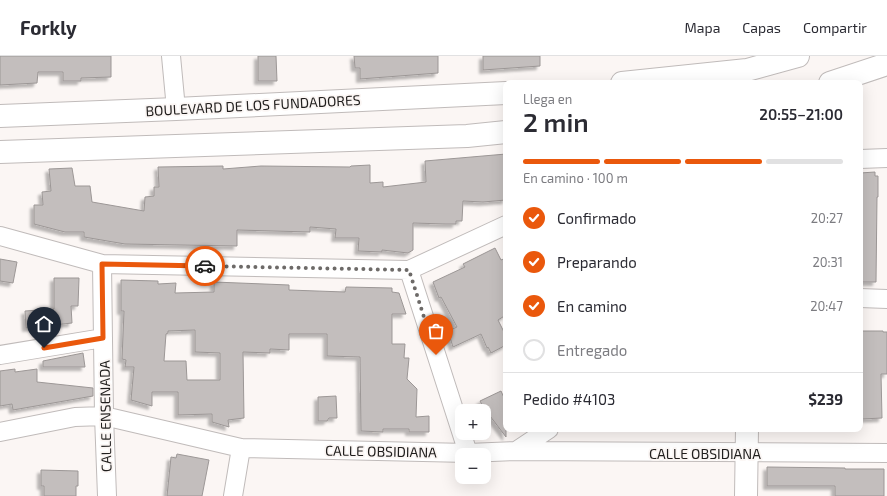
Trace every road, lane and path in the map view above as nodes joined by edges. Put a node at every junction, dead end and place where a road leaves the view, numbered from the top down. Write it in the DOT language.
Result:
graph roads {
  1 [pos="171,56"];
  2 [pos="798,56"];
  3 [pos="887,64"];
  4 [pos="749,76"];
  5 [pos="676,80"];
  6 [pos="839,80"];
  7 [pos="503,93"];
  8 [pos="176,109"];
  9 [pos="0,116"];
  10 [pos="503,132"];
  11 [pos="0,152"];
  12 [pos="887,158"];
  13 [pos="863,159"];
  14 [pos="503,226"];
  15 [pos="0,236"];
  16 [pos="102,264"];
  17 [pos="409,270"];
  18 [pos="863,298"];
  19 [pos="887,299"];
  20 [pos="103,338"];
  21 [pos="0,355"];
  22 [pos="104,416"];
  23 [pos="0,432"];
  24 [pos="544,432"];
  25 [pos="747,432"];
  26 [pos="241,448"];
  27 [pos="466,448"];
  28 [pos="516,451"];
  29 [pos="491,452"];
  30 [pos="455,453"];
  31 [pos="747,453"];
  32 [pos="887,453"];
  33 [pos="107,496"];
  34 [pos="233,496"];
  35 [pos="746,496"];
  1 -- 8 [label="street"];
  2 -- 4 [label="main road"];
  3 -- 6 [label="main road"];
  4 -- 5 [label="main road"];
  7 -- 8 [label="main road, BOULEVARD DE LOS FUNDADORES"];
  8 -- 9 [label="main road, BOULEVARD DE LOS FUNDADORES"];
  10 -- 11 [label="main road"];
  12 -- 13 [label="street"];
  14 -- 17 [label="street"];
  15 -- 16 [label="street"];
  16 -- 17 [label="street"];
  16 -- 20 [label="street, CALLE ENSENADA"];
  17 -- 27 [label="street"];
  18 -- 19 [label="street"];
  20 -- 21 [label="street"];
  20 -- 22 [label="street, CALLE ENSENADA"];
  22 -- 23 [label="street, CALLE OBSIDIANA"];
  22 -- 26 [label="street, CALLE OBSIDIANA"];
  22 -- 33 [label="street, CALLE ENSENADA"];
  24 -- 28 [label="street"];
  25 -- 31 [label="main road"];
  26 -- 30 [label="street, CALLE OBSIDIANA"];
  26 -- 34 [label="street"];
  28 -- 29 [label="street, CALLE OBSIDIANA"];
  28 -- 31 [label="street, CALLE OBSIDIANA"];
  31 -- 32 [label="street, CALLE OBSIDIANA"];
  31 -- 35 [label="main road"];
}
